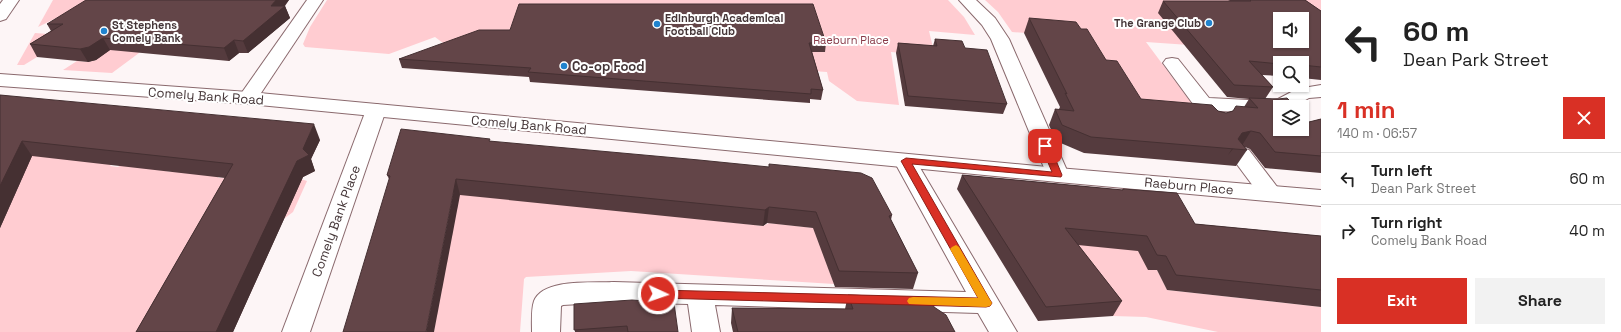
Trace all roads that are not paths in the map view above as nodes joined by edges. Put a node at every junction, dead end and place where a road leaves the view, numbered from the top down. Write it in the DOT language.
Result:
graph roads {
  1 [pos="11,0"];
  2 [pos="315,0"];
  3 [pos="967,0"];
  4 [pos="0,16"];
  5 [pos="1172,63"];
  6 [pos="0,80"];
  7 [pos="1321,91"];
  8 [pos="248,98"];
  9 [pos="1203,104"];
  10 [pos="376,110"];
  11 [pos="1216,121"];
  12 [pos="1241,155"];
  13 [pos="906,161"];
  14 [pos="1058,175"];
  15 [pos="1270,193"];
  16 [pos="1321,198"];
  17 [pos="700,296"];
  18 [pos="986,303"];
  19 [pos="296,332"];
  20 [pos="546,332"];
  21 [pos="706,332"];
  22 [pos="1003,332"];
  1 -- 4 [label="street"];
  2 -- 8 [label="street"];
  3 -- 14 [label="street"];
  5 -- 9 [label="street"];
  6 -- 8 [label="street, Comely Bank Road"];
  7 -- 9 [label="street"];
  8 -- 10 [label="street, Comely Bank Road"];
  9 -- 11 [label="street"];
  10 -- 13 [label="street, Comely Bank Road"];
  10 -- 19 [label="street, Comely Bank Place"];
  12 -- 15 [label="street"];
  13 -- 14 [label="street, Comely Bank Road"];
  13 -- 18 [label="street"];
  14 -- 15 [label="street, Raeburn Place"];
  15 -- 16 [label="street, Raeburn Place"];
  17 -- 18 [label="street"];
  17 -- 20 [label="street"];
  17 -- 21 [label="street"];
  18 -- 22 [label="street"];
}
